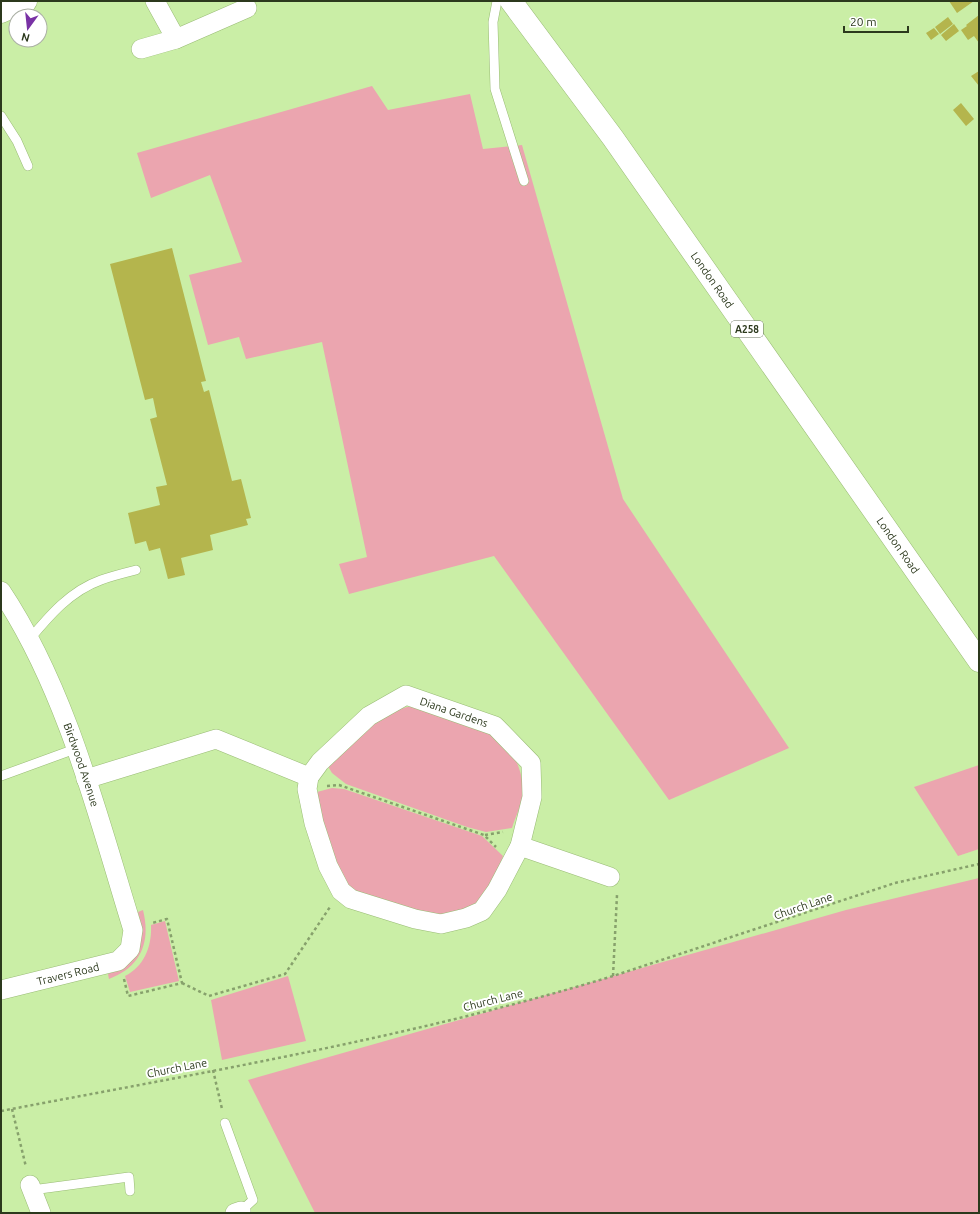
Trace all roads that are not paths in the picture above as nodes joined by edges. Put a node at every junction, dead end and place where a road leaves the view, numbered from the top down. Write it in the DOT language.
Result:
graph roads {
  1 [pos="26,1"];
  2 [pos="155,1"];
  3 [pos="497,1"];
  4 [pos="511,1"];
  5 [pos="247,8"];
  6 [pos="1,12"];
  7 [pos="176,39"];
  8 [pos="141,49"];
  9 [pos="1,116"];
  10 [pos="28,166"];
  11 [pos="524,181"];
  12 [pos="136,570"];
  13 [pos="1,591"];
  14 [pos="29,640"];
  15 [pos="979,661"];
  16 [pos="75,750"];
  17 [pos="1,776"];
  18 [pos="309,777"];
  19 [pos="86,779"];
  20 [pos="520,846"];
  21 [pos="610,877"];
  22 [pos="130,948"];
  23 [pos="1,990"];
  24 [pos="226,1124"];
  25 [pos="31,1188"];
  26 [pos="130,1191"];
  27 [pos="39,1212"];
  28 [pos="239,1212"];
  1 -- 6 [label="main road"];
  2 -- 7 [label="street"];
  3 -- 11 [label="lane"];
  4 -- 15 [label="main road, London Road / A258"];
  5 -- 7 [label="street"];
  7 -- 8 [label="street"];
  9 -- 10 [label="lane"];
  12 -- 14 [label="lane"];
  13 -- 14 [label="street, Birdwood Avenue"];
  14 -- 16 [label="street, Birdwood Avenue"];
  16 -- 17 [label="lane"];
  16 -- 19 [label="street, Birdwood Avenue"];
  18 -- 19 [label="street"];
  18 -- 20 [label="street, Diana Gardens"];
  18 -- 20 [label="street, Diana Gardens"];
  19 -- 22 [label="street, Birdwood Avenue"];
  20 -- 21 [label="street"];
  22 -- 23 [label="street, Travers Road"];
  24 -- 28 [label="lane"];
  25 -- 26 [label="lane"];
  25 -- 27 [label="street"];
}
